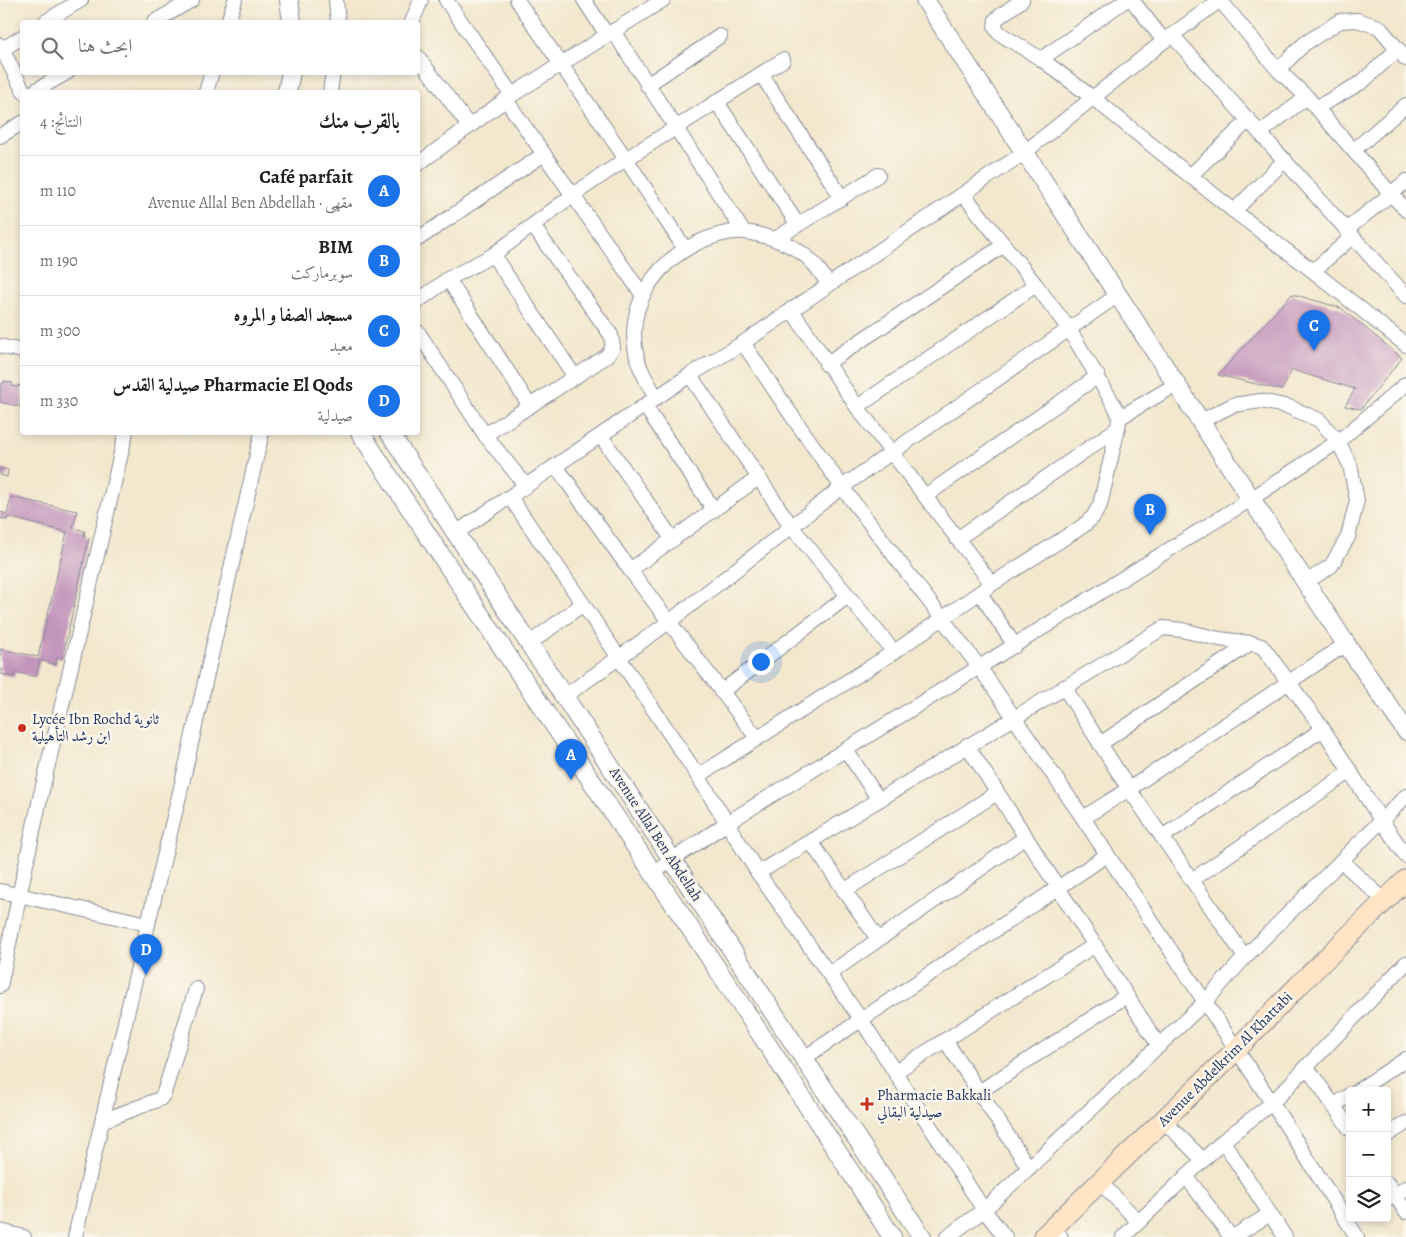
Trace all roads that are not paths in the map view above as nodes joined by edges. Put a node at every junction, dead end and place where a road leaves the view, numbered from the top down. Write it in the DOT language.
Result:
graph roads {
  1 [pos="192,0"];
  2 [pos="235,0"];
  3 [pos="289,0"];
  4 [pos="336,0"];
  5 [pos="421,0"];
  6 [pos="446,0"];
  7 [pos="516,0"];
  8 [pos="584,0"];
  9 [pos="663,0"];
  10 [pos="925,0"];
  11 [pos="1022,0"];
  12 [pos="1126,0"];
  13 [pos="1132,0"];
  14 [pos="1220,0"];
  15 [pos="73,2"];
  16 [pos="48,20"];
  17 [pos="157,20"];
  18 [pos="229,20"];
  19 [pos="292,20"];
  20 [pos="338,20"];
  21 [pos="413,20"];
  22 [pos="610,33"];
  23 [pos="720,36"];
  24 [pos="20,38"];
  25 [pos="1168,38"];
  26 [pos="1,49"];
  27 [pos="1402,54"];
  28 [pos="1041,59"];
  29 [pos="420,60"];
  30 [pos="783,60"];
  31 [pos="560,64"];
  32 [pos="1278,70"];
  33 [pos="760,74"];
  34 [pos="63,75"];
  35 [pos="211,75"];
  36 [pos="290,75"];
  37 [pos="333,75"];
  38 [pos="647,85"];
  39 [pos="23,90"];
  40 [pos="36,90"];
  41 [pos="207,90"];
  42 [pos="287,90"];
  43 [pos="330,90"];
  44 [pos="509,98"];
  45 [pos="1093,98"];
  46 [pos="717,102"];
  47 [pos="1311,102"];
  48 [pos="1406,105"];
  49 [pos="1249,120"];
  50 [pos="20,124"];
  51 [pos="469,126"];
  52 [pos="675,129"];
  53 [pos="1260,133"];
  54 [pos="0,136"];
  55 [pos="1354,150"];
  56 [pos="1024,152"];
  57 [pos="544,154"];
  58 [pos="626,159"];
  59 [pos="1285,160"];
  60 [pos="420,163"];
  61 [pos="878,175"];
  62 [pos="1190,176"];
  63 [pos="1406,181"];
  64 [pos="1391,194"];
  65 [pos="573,195"];
  66 [pos="964,195"];
  67 [pos="842,198"];
  68 [pos="1406,210"];
  69 [pos="1234,211"];
  70 [pos="798,225"];
  71 [pos="533,226"];
  72 [pos="743,231"];
  73 [pos="1349,233"];
  74 [pos="420,238"];
  75 [pos="775,239"];
  76 [pos="1004,245"];
  77 [pos="684,249"];
  78 [pos="493,255"];
  79 [pos="1313,271"];
  80 [pos="448,279"];
  81 [pos="829,284"];
  82 [pos="1036,285"];
  83 [pos="642,294"];
  84 [pos="1118,295"];
  85 [pos="1406,296"];
  86 [pos="420,300"];
  87 [pos="791,309"];
  88 [pos="1069,329"];
  89 [pos="420,335"];
  90 [pos="743,343"];
  91 [pos="1406,345"];
  92 [pos="0,346"];
  93 [pos="20,351"];
  94 [pos="826,364"];
  95 [pos="690,375"];
  96 [pos="1098,376"];
  97 [pos="575,377"];
  98 [pos="1177,384"];
  99 [pos="1406,384"];
  100 [pos="650,401"];
  101 [pos="530,406"];
  102 [pos="857,408"];
  103 [pos="1201,421"];
  104 [pos="1118,423"];
  105 [pos="125,435"];
  106 [pos="261,435"];
  107 [pos="362,435"];
  108 [pos="391,435"];
  109 [pos="485,435"];
  110 [pos="601,436"];
  111 [pos="1338,441"];
  112 [pos="891,453"];
  113 [pos="556,466"];
  114 [pos="758,478"];
  115 [pos="526,486"];
  116 [pos="842,487"];
  117 [pos="926,496"];
  118 [pos="510,498"];
  119 [pos="1251,499"];
  120 [pos="714,510"];
  121 [pos="791,526"];
  122 [pos="456,533"];
  123 [pos="957,539"];
  124 [pos="672,540"];
  125 [pos="630,570"];
  126 [pos="1306,582"];
  127 [pos="992,584"];
  128 [pos="980,593"];
  129 [pos="848,596"];
  130 [pos="584,604"];
  131 [pos="943,619"];
  132 [pos="668,622"];
  133 [pos="530,643"];
  134 [pos="1251,643"];
  135 [pos="1346,644"];
  136 [pos="1015,646"];
  137 [pos="894,652"];
  138 [pos="620,658"];
  139 [pos="980,668"];
  140 [pos="1289,682"];
  141 [pos="1064,687"];
  142 [pos="721,692"];
  143 [pos="565,696"];
  144 [pos="1013,717"];
  145 [pos="1323,729"];
  146 [pos="1406,731"];
  147 [pos="757,738"];
  148 [pos="1100,744"];
  149 [pos="967,745"];
  150 [pos="846,750"];
  151 [pos="1351,772"];
  152 [pos="698,776"];
  153 [pos="1129,789"];
  154 [pos="997,793"];
  155 [pos="1406,796"];
  156 [pos="879,800"];
  157 [pos="1083,818"];
  158 [pos="1381,820"];
  159 [pos="727,823"];
  160 [pos="1162,836"];
  161 [pos="1026,837"];
  162 [pos="811,842"];
  163 [pos="1106,855"];
  164 [pos="1406,856"];
  165 [pos="673,859"];
  166 [pos="1341,860"];
  167 [pos="654,872"];
  168 [pos="758,873"];
  169 [pos="1192,880"];
  170 [pos="1406,880"];
  171 [pos="1058,887"];
  172 [pos="0,891"];
  173 [pos="844,892"];
  174 [pos="19,896"];
  175 [pos="1385,901"];
  176 [pos="148,924"];
  177 [pos="878,939"];
  178 [pos="1095,945"];
  179 [pos="1245,957"];
  180 [pos="1406,963"];
  181 [pos="829,974"];
  182 [pos="0,986"];
  183 [pos="196,989"];
  184 [pos="1126,996"];
  185 [pos="1205,1002"];
  186 [pos="862,1021"];
  187 [pos="945,1040"];
  188 [pos="1159,1046"];
  189 [pos="1236,1050"];
  190 [pos="804,1058"];
  191 [pos="1406,1059"];
  192 [pos="1306,1066"];
  193 [pos="895,1072"];
  194 [pos="1363,1087"];
  195 [pos="979,1092"];
  196 [pos="1346,1098"];
  197 [pos="1272,1102"];
  198 [pos="1333,1106"];
  199 [pos="1162,1120"];
  200 [pos="102,1121"];
  201 [pos="1406,1123"];
  202 [pos="1346,1124"];
  203 [pos="1391,1132"];
  204 [pos="1223,1140"];
  205 [pos="1203,1160"];
  206 [pos="1029,1168"];
  207 [pos="1186,1176"];
  208 [pos="1099,1182"];
  209 [pos="1396,1194"];
  210 [pos="984,1210"];
  211 [pos="1406,1212"];
  212 [pos="1270,1214"];
  213 [pos="1139,1222"];
  214 [pos="1356,1227"];
  215 [pos="0,1231"];
  216 [pos="1052,1234"];
  217 [pos="24,1237"];
  218 [pos="75,1237"];
  219 [pos="892,1237"];
  220 [pos="922,1237"];
  221 [pos="947,1237"];
  222 [pos="1005,1237"];
  223 [pos="1123,1237"];
  224 [pos="1232,1237"];
  225 [pos="1285,1237"];
  1 -- 17 [label="street"];
  2 -- 18 [label="street"];
  3 -- 19 [label="street"];
  4 -- 20 [label="street"];
  5 -- 21 [label="street"];
  6 -- 44 [label="street"];
  7 -- 31 [label="street"];
  8 -- 22 [label="street"];
  9 -- 22 [label="street"];
  10 -- 56 [label="street"];
  11 -- 28 [label="street"];
  12 -- 28 [label="street"];
  13 -- 25 [label="street"];
  14 -- 25 [label="street"];
  14 -- 32 [label="street"];
  15 -- 16 [label="street"];
  22 -- 31 [label="street"];
  22 -- 38 [label="street"];
  23 -- 38 [label="street"];
  24 -- 26 [label="street"];
  25 -- 45 [label="street"];
  25 -- 49 [label="street"];
  26 -- 39 [label="street"];
  27 -- 32 [label="street"];
  27 -- 47 [label="street"];
  28 -- 45 [label="street"];
  29 -- 51 [label="street"];
  30 -- 33 [label="street"];
  31 -- 44 [label="street"];
  31 -- 58 [label="street"];
  32 -- 47 [label="street"];
  33 -- 46 [label="street"];
  33 -- 67 [label="street"];
  34 -- 40 [label="street"];
  35 -- 41 [label="street"];
  36 -- 42 [label="street"];
  37 -- 43 [label="street"];
  38 -- 52 [label="street"];
  44 -- 51 [label="street"];
  44 -- 57 [label="street"];
  45 -- 56 [label="street"];
  45 -- 62 [label="street"];
  46 -- 52 [label="street"];
  46 -- 70 [label="street"];
  47 -- 53 [label="street"];
  47 -- 55 [label="street"];
  48 -- 55 [label="street"];
  49 -- 53 [label="street"];
  49 -- 62 [label="street"];
  50 -- 54 [label="street"];
  51 -- 60 [label="street"];
  52 -- 58 [label="street"];
  52 -- 72 [label="street"];
  53 -- 59 [label="street"];
  55 -- 64 [label="street"];
  56 -- 66 [label="street"];
  56 -- 84 [label="street"];
  57 -- 65 [label="street"];
  57 -- 74 [label="street"];
  58 -- 65 [label="street"];
  58 -- 77 [label="street"];
  59 -- 69 [label="street"];
  59 -- 73 [label="street"];
  61 -- 67 [label="street"];
  62 -- 69 [label="street"];
  63 -- 64 [label="street"];
  64 -- 68 [label="street"];
  64 -- 73 [label="street"];
  65 -- 71 [label="street"];
  65 -- 83 [label="street"];
  66 -- 76 [label="street"];
  66 -- 81 [label="street"];
  67 -- 70 [label="street"];
  69 -- 79 [label="street"];
  70 -- 75 [label="street"];
  71 -- 78 [label="street"];
  71 -- 97 [label="street"];
  72 -- 75 [label="street"];
  72 -- 77 [label="street"];
  73 -- 79 [label="street"];
  73 -- 85 [label="street"];
  75 -- 81 [label="street"];
  76 -- 82 [label="street"];
  76 -- 94 [label="street"];
  77 -- 83 [label="street"];
  78 -- 80 [label="street"];
  78 -- 97 [label="street"];
  79 -- 91 [label="street"];
  80 -- 86 [label="street"];
  80 -- 101 [label="street"];
  81 -- 87 [label="street"];
  82 -- 88 [label="street"];
  82 -- 102 [label="street"];
  83 -- 100 [label="street"];
  84 -- 88 [label="street"];
  84 -- 98 [label="street"];
  87 -- 90 [label="street"];
  87 -- 94 [label="street"];
  88 -- 96 [label="street"];
  88 -- 112 [label="street"];
  89 -- 109 [label="street"];
  90 -- 95 [label="street"];
  90 -- 116 [label="street"];
  92 -- 93 [label="street"];
  94 -- 102 [label="street"];
  95 -- 100 [label="street"];
  95 -- 114 [label="street"];
  96 -- 104 [label="street"];
  96 -- 117 [label="street"];
  97 -- 101 [label="street"];
  98 -- 103 [label="street"];
  98 -- 104 [label="street"];
  99 -- 111 [label="street"];
  100 -- 110 [label="street"];
  100 -- 120 [label="street"];
  101 -- 109 [label="street"];
  102 -- 112 [label="street"];
  103 -- 111 [label="street"];
  103 -- 119 [label="street"];
  104 -- 123 [label="street"];
  104 -- 127 [label="street"];
  105 -- 174 [label="street"];
  106 -- 176 [label="street"];
  107 -- 167 [label="street, Avenue Allal Ben Abdellah"];
  108 -- 122 [label="street, Avenue Allal Ben Abdellah"];
  109 -- 115 [label="street"];
  110 -- 113 [label="street"];
  110 -- 124 [label="street"];
  111 -- 119 [label="street"];
  111 -- 126 [label="street"];
  112 -- 116 [label="street"];
  112 -- 117 [label="street"];
  113 -- 115 [label="street"];
  113 -- 125 [label="street"];
  114 -- 120 [label="street"];
  114 -- 121 [label="street"];
  115 -- 118 [label="street"];
  116 -- 121 [label="street"];
  116 -- 131 [label="street"];
  117 -- 123 [label="street"];
  118 -- 122 [label="street"];
  118 -- 130 [label="street"];
  119 -- 126 [label="street"];
  119 -- 136 [label="street"];
  120 -- 124 [label="street"];
  121 -- 129 [label="street"];
  121 -- 132 [label="street"];
  122 -- 133 [label="street, Avenue Allal Ben Abdellah"];
  123 -- 127 [label="street"];
  124 -- 125 [label="street"];
  125 -- 132 [label="street"];
  126 -- 135 [label="street"];
  127 -- 128 [label="street"];
  128 -- 131 [label="street"];
  128 -- 136 [label="street"];
  129 -- 137 [label="street"];
  129 -- 142 [label="street"];
  130 -- 133 [label="street"];
  130 -- 138 [label="street"];
  131 -- 137 [label="street"];
  131 -- 139 [label="street"];
  132 -- 138 [label="street"];
  132 -- 142 [label="street"];
  133 -- 143 [label="street, Avenue Allal Ben Abdellah"];
  134 -- 140 [label="street"];
  134 -- 141 [label="street"];
  134 -- 148 [label="street"];
  135 -- 140 [label="street"];
  135 -- 146 [label="street"];
  136 -- 139 [label="street"];
  137 -- 147 [label="street"];
  138 -- 143 [label="street"];
  138 -- 152 [label="street"];
  139 -- 144 [label="street"];
  139 -- 150 [label="street"];
  140 -- 145 [label="street"];
  140 -- 153 [label="street"];
  141 -- 144 [label="street"];
  141 -- 148 [label="street"];
  142 -- 147 [label="street"];
  143 -- 165 [label="street, Avenue Allal Ben Abdellah"];
  144 -- 149 [label="street"];
  144 -- 157 [label="street"];
  145 -- 151 [label="street"];
  145 -- 160 [label="street"];
  147 -- 152 [label="street"];
  148 -- 153 [label="street"];
  149 -- 154 [label="street"];
  149 -- 156 [label="street"];
  150 -- 156 [label="street"];
  150 -- 159 [label="street"];
  151 -- 158 [label="street"];
  151 -- 169 [label="street"];
  152 -- 159 [label="street"];
  153 -- 157 [label="street"];
  153 -- 160 [label="street"];
  154 -- 161 [label="street"];
  154 -- 173 [label="street"];
  155 -- 158 [label="street"];
  156 -- 162 [label="street"];
  157 -- 163 [label="street"];
  158 -- 164 [label="street"];
  158 -- 166 [label="street"];
  159 -- 165 [label="street"];
  159 -- 168 [label="street"];
  160 -- 169 [label="street"];
  161 -- 171 [label="street"];
  161 -- 177 [label="street"];
  162 -- 168 [label="street"];
  162 -- 173 [label="street"];
  163 -- 171 [label="street"];
  163 -- 185 [label="street"];
  165 -- 167 [label="street"];
  165 -- 190 [label="street, Avenue Allal Ben Abdellah"];
  166 -- 175 [label="street"];
  166 -- 179 [label="street"];
  167 -- 219 [label="street, Avenue Allal Ben Abdellah"];
  168 -- 181 [label="street"];
  169 -- 179 [label="street"];
  170 -- 175 [label="main road, Avenue Abdelkrim Al Khattabi"];
  171 -- 178 [label="street"];
  171 -- 186 [label="street"];
  172 -- 174 [label="street"];
  173 -- 177 [label="street"];
  174 -- 176 [label="street"];
  174 -- 182 [label="street"];
  175 -- 189 [label="main road, Avenue Abdelkrim Al Khattabi"];
  176 -- 200 [label="street"];
  177 -- 181 [label="street"];
  178 -- 184 [label="street"];
  178 -- 187 [label="street"];
  179 -- 185 [label="street"];
  180 -- 192 [label="street"];
  181 -- 186 [label="street"];
  183 -- 200 [label="street"];
  184 -- 188 [label="street"];
  184 -- 195 [label="street"];
  185 -- 188 [label="street"];
  185 -- 189 [label="street"];
  186 -- 190 [label="street"];
  186 -- 193 [label="street"];
  187 -- 193 [label="street"];
  187 -- 195 [label="street"];
  188 -- 206 [label="street"];
  189 -- 197 [label="street"];
  189 -- 199 [label="main road, Avenue Abdelkrim Al Khattabi"];
  190 -- 220 [label="street, Avenue Allal Ben Abdellah"];
  191 -- 194 [label="street"];
  192 -- 197 [label="street"];
  192 -- 198 [label="street"];
  193 -- 210 [label="street"];
  195 -- 206 [label="street"];
  196 -- 198 [label="street"];
  197 -- 204 [label="street"];
  197 -- 214 [label="street"];
  198 -- 202 [label="street"];
  199 -- 205 [label="street"];
  199 -- 208 [label="main road, Avenue Abdelkrim Al Khattabi"];
  200 -- 218 [label="street"];
  201 -- 203 [label="street"];
  204 -- 205 [label="street"];
  204 -- 212 [label="street"];
  205 -- 207 [label="street"];
  206 -- 210 [label="street"];
  207 -- 213 [label="street"];
  207 -- 224 [label="street"];
  208 -- 213 [label="street"];
  208 -- 216 [label="main road, Avenue Abdelkrim Al Khattabi"];
  209 -- 211 [label="street"];
  210 -- 221 [label="street"];
  210 -- 222 [label="street"];
  212 -- 224 [label="street"];
  212 -- 225 [label="street"];
  213 -- 223 [label="street"];
  215 -- 217 [label="street"];
}
